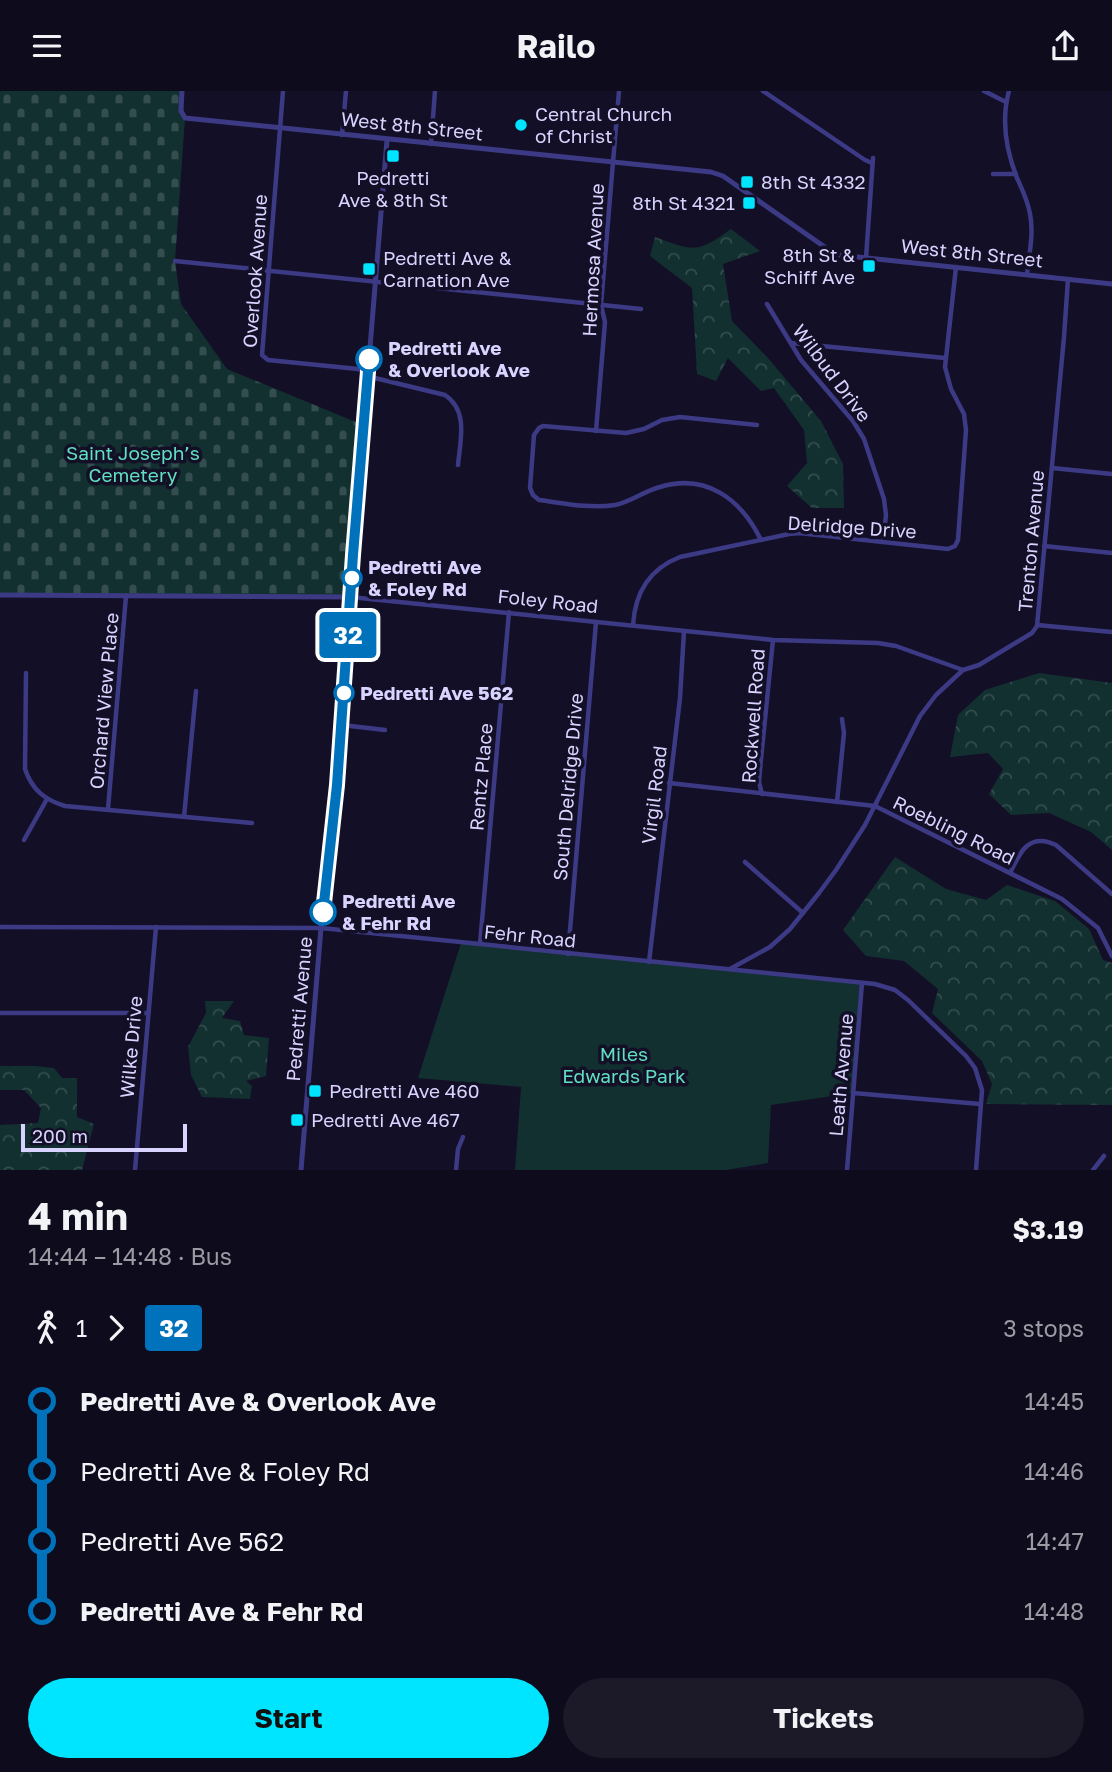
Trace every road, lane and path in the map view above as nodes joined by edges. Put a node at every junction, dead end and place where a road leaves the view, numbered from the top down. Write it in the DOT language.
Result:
graph roads {
  1 [pos="182,91"];
  2 [pos="283,91"];
  3 [pos="346,91"];
  4 [pos="435,91"];
  5 [pos="619,91"];
  6 [pos="762,91"];
  7 [pos="984,91"];
  8 [pos="1009,91"];
  9 [pos="1006,102"];
  10 [pos="280,127"];
  11 [pos="342,135"];
  12 [pos="387,140"];
  13 [pos="431,144"];
  14 [pos="613,162"];
  15 [pos="993,174"];
  16 [pos="1016,174"];
  17 [pos="866,258"];
  18 [pos="175,261"];
  19 [pos="956,267"];
  20 [pos="268,271"];
  21 [pos="1027,275"];
  22 [pos="1068,279"];
  23 [pos="375,281"];
  24 [pos="1112,284"];
  25 [pos="767,304"];
  26 [pos="601,305"];
  27 [pos="641,309"];
  28 [pos="791,343"];
  29 [pos="945,358"];
  30 [pos="368,372"];
  31 [pos="757,425"];
  32 [pos="596,431"];
  33 [pos="458,465"];
  34 [pos="1052,468"];
  35 [pos="1112,474"];
  36 [pos="761,540"];
  37 [pos="883,542"];
  38 [pos="1044,546"];
  39 [pos="1112,553"];
  40 [pos="0,595"];
  41 [pos="126,596"];
  42 [pos="351,597"];
  43 [pos="509,612"];
  44 [pos="596,622"];
  45 [pos="633,625"];
  46 [pos="1037,625"];
  47 [pos="684,631"];
  48 [pos="1112,632"];
  49 [pos="773,640"];
  50 [pos="963,670"];
  51 [pos="26,673"];
  52 [pos="196,691"];
  53 [pos="842,719"];
  54 [pos="342,725"];
  55 [pos="385,730"];
  56 [pos="669,783"];
  57 [pos="762,794"];
  58 [pos="47,799"];
  59 [pos="837,802"];
  60 [pos="875,806"];
  61 [pos="108,810"];
  62 [pos="184,817"];
  63 [pos="252,823"];
  64 [pos="24,840"];
  65 [pos="745,862"];
  66 [pos="1010,873"];
  67 [pos="1112,894"];
  68 [pos="803,913"];
  69 [pos="0,927"];
  70 [pos="156,927"];
  71 [pos="321,928"];
  72 [pos="480,944"];
  73 [pos="568,954"];
  74 [pos="1112,956"];
  75 [pos="649,962"];
  76 [pos="730,969"];
  77 [pos="862,983"];
  78 [pos="0,1013"];
  79 [pos="148,1013"];
  80 [pos="853,1093"];
  81 [pos="980,1104"];
  82 [pos="463,1137"];
  83 [pos="1104,1156"];
  84 [pos="135,1170"];
  85 [pos="301,1170"];
  86 [pos="456,1170"];
  87 [pos="847,1170"];
  88 [pos="976,1170"];
  89 [pos="1093,1170"];
  1 -- 10 [label="street, West 8th Street"];
  2 -- 10 [label="street, Overlook Avenue"];
  3 -- 11 [label="street"];
  4 -- 13 [label="street"];
  5 -- 14 [label="street, Hermosa Avenue"];
  6 -- 17 [label="street"];
  7 -- 9 [label="street"];
  8 -- 9 [label="street"];
  9 -- 16 [label="street"];
  10 -- 11 [label="street, West 8th Street"];
  10 -- 20 [label="street, Overlook Avenue"];
  11 -- 12 [label="street, West 8th Street"];
  12 -- 13 [label="street, West 8th Street"];
  12 -- 23 [label="street, Pedretti Avenue"];
  13 -- 14 [label="street, West 8th Street"];
  14 -- 17 [label="street, West 8th Street"];
  14 -- 26 [label="street, Hermosa Avenue"];
  15 -- 16 [label="street"];
  16 -- 21 [label="street"];
  17 -- 19 [label="street, West 8th Street"];
  18 -- 20 [label="street"];
  19 -- 21 [label="street, West 8th Street"];
  19 -- 29 [label="street"];
  20 -- 23 [label="street"];
  20 -- 30 [label="street, Overlook Avenue"];
  21 -- 22 [label="street, West 8th Street"];
  22 -- 24 [label="street, West 8th Street"];
  22 -- 34 [label="street, Trenton Avenue"];
  23 -- 26 [label="street"];
  23 -- 30 [label="street, Pedretti Avenue"];
  25 -- 28 [label="street, Wilbud Drive"];
  26 -- 27 [label="street"];
  26 -- 32 [label="street, Hermosa Avenue"];
  28 -- 29 [label="street"];
  28 -- 37 [label="street, Wilbud Drive"];
  29 -- 37 [label="street, Delridge Drive"];
  30 -- 33 [label="street, Overlook Avenue"];
  30 -- 42 [label="street, Pedretti Avenue"];
  31 -- 32 [label="street"];
  32 -- 36 [label="street"];
  34 -- 35 [label="street"];
  34 -- 38 [label="street, Trenton Avenue"];
  36 -- 37 [label="street, Delridge Drive"];
  36 -- 45 [label="street, Delridge Drive"];
  38 -- 39 [label="street"];
  38 -- 46 [label="street, Trenton Avenue"];
  40 -- 41 [label="street, Foley Road"];
  41 -- 42 [label="street, Foley Road"];
  41 -- 61 [label="street, Orchard View Place"];
  42 -- 43 [label="street, Foley Road"];
  42 -- 54 [label="street, Pedretti Avenue"];
  43 -- 44 [label="street, Foley Road"];
  43 -- 72 [label="street, Rentz Place"];
  44 -- 45 [label="street, Foley Road"];
  44 -- 73 [label="street, South Delridge Drive"];
  45 -- 47 [label="street, Foley Road"];
  46 -- 48 [label="street"];
  46 -- 50 [label="street, Trenton Avenue"];
  47 -- 49 [label="street, Foley Road"];
  47 -- 56 [label="street, Virgil Road"];
  49 -- 50 [label="street, Foley Road"];
  49 -- 57 [label="street, Rockwell Road"];
  50 -- 60 [label="street, Trenton Avenue"];
  51 -- 58 [label="street"];
  52 -- 62 [label="street"];
  53 -- 59 [label="street"];
  54 -- 55 [label="street"];
  54 -- 71 [label="street, Pedretti Avenue"];
  56 -- 57 [label="street, Roebling Road"];
  56 -- 75 [label="street, Virgil Road"];
  57 -- 59 [label="street, Roebling Road"];
  58 -- 61 [label="street"];
  58 -- 64 [label="street"];
  59 -- 60 [label="street, Roebling Road"];
  60 -- 66 [label="street, Roebling Road"];
  60 -- 68 [label="street, Trenton Avenue"];
  61 -- 62 [label="street"];
  62 -- 63 [label="street"];
  65 -- 68 [label="street"];
  66 -- 67 [label="street"];
  66 -- 74 [label="street, Roebling Road"];
  68 -- 76 [label="street, Trenton Avenue"];
  69 -- 70 [label="street, Fehr Road"];
  70 -- 71 [label="street, Fehr Road"];
  70 -- 79 [label="street, Wilke Drive"];
  71 -- 72 [label="street, Fehr Road"];
  71 -- 85 [label="street, Pedretti Avenue"];
  72 -- 73 [label="street, Fehr Road"];
  73 -- 75 [label="street, Fehr Road"];
  75 -- 76 [label="street, Fehr Road"];
  76 -- 77 [label="street, Fehr Road"];
  77 -- 80 [label="street, Leath Avenue"];
  77 -- 81 [label="street, Fehr Road"];
  78 -- 79 [label="street"];
  79 -- 84 [label="street, Wilke Drive"];
  80 -- 81 [label="street"];
  80 -- 87 [label="street, Leath Avenue"];
  81 -- 88 [label="street, Fehr Road"];
  82 -- 86 [label="street"];
  83 -- 89 [label="street"];
}
